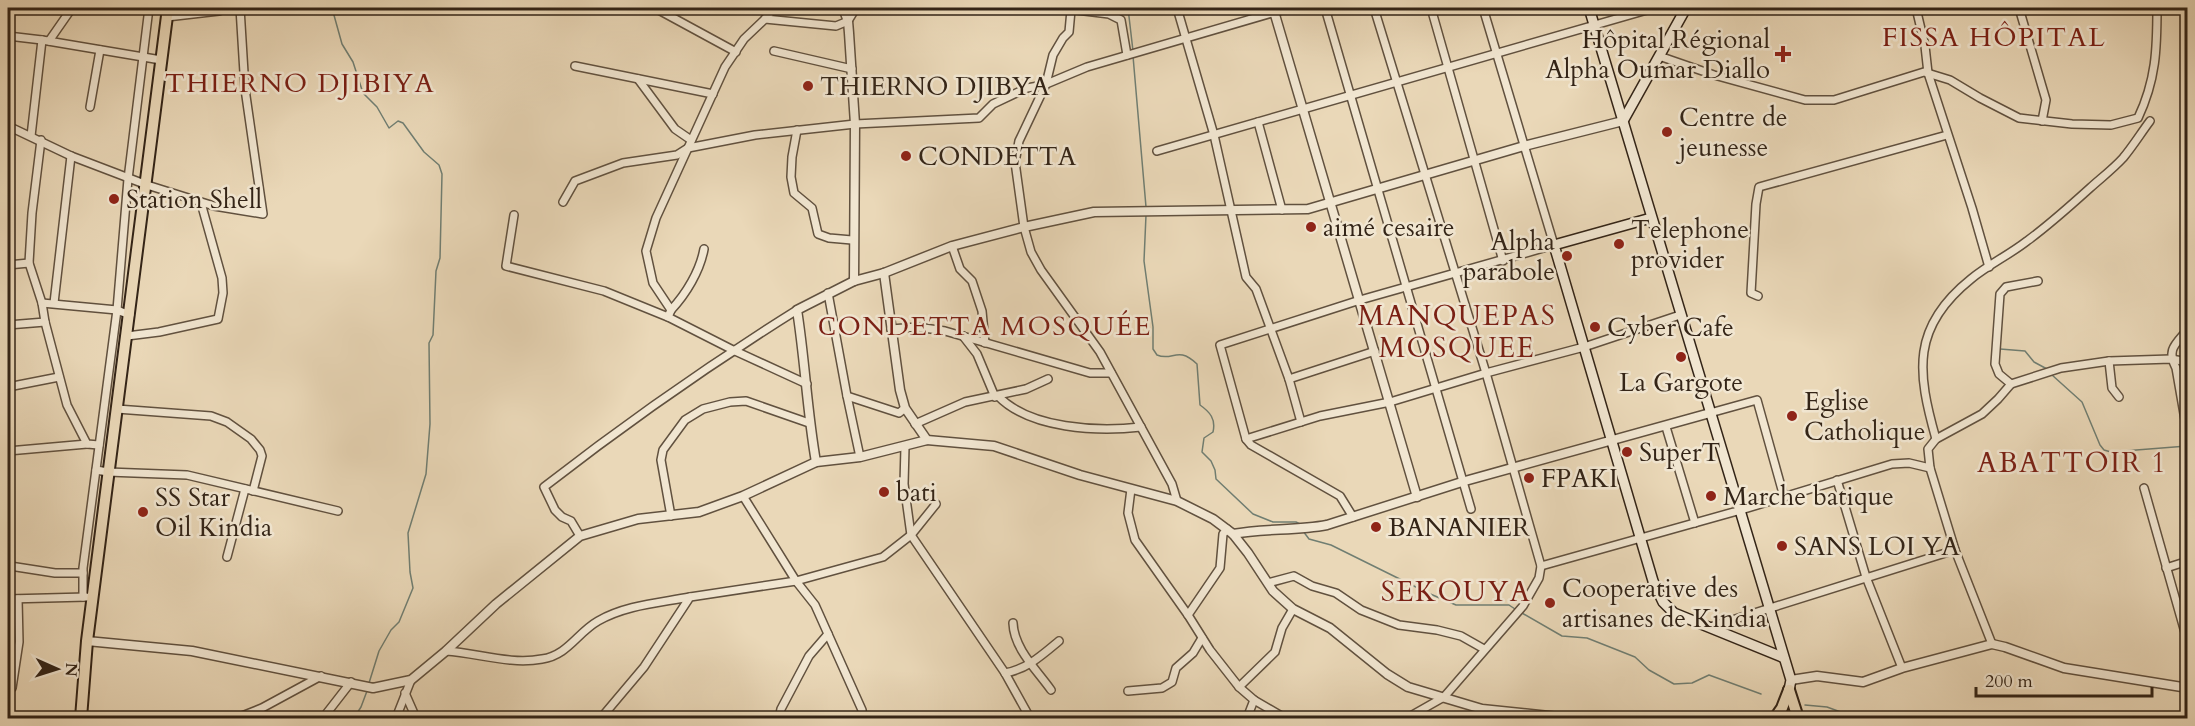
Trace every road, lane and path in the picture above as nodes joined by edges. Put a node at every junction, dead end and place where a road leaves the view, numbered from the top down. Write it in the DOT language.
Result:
graph roads {
  1 [pos="72,8"];
  2 [pos="149,8"];
  3 [pos="227,8"];
  4 [pos="240,8"];
  5 [pos="655,8"];
  6 [pos="774,8"];
  7 [pos="835,8"];
  8 [pos="843,8"];
  9 [pos="856,8"];
  10 [pos="1060,8"];
  11 [pos="1177,8"];
  12 [pos="1289,8"];
  13 [pos="1325,8"];
  14 [pos="1374,8"];
  15 [pos="1431,8"];
  16 [pos="1483,8"];
  17 [pos="1589,8"];
  18 [pos="1654,8"];
  19 [pos="1686,8"];
  20 [pos="1916,8"];
  21 [pos="2019,8"];
  22 [pos="2157,8"];
  23 [pos="1071,10"];
  24 [pos="1274,10"];
  25 [pos="167,12"];
  26 [pos="765,19"];
  27 [pos="848,21"];
  28 [pos="1594,25"];
  29 [pos="8,36"];
  30 [pos="1186,37"];
  31 [pos="45,40"];
  32 [pos="100,50"];
  33 [pos="774,51"];
  34 [pos="736,52"];
  35 [pos="1131,53"];
  36 [pos="1496,54"];
  37 [pos="1659,56"];
  38 [pos="143,58"];
  39 [pos="161,60"];
  40 [pos="575,66"];
  41 [pos="1448,68"];
  42 [pos="852,69"];
  43 [pos="1928,73"];
  44 [pos="638,79"];
  45 [pos="1397,82"];
  46 [pos="1046,84"];
  47 [pos="713,94"];
  48 [pos="1351,95"];
  49 [pos="90,107"];
  50 [pos="1303,109"];
  51 [pos="1623,121"];
  52 [pos="2042,121"];
  53 [pos="2150,121"];
  54 [pos="1258,122"];
  55 [pos="855,124"];
  56 [pos="8,126"];
  57 [pos="797,130"];
  58 [pos="1214,135"];
  59 [pos="1947,135"];
  60 [pos="31,136"];
  61 [pos="692,140"];
  62 [pos="41,141"];
  63 [pos="1524,147"];
  64 [pos="688,148"];
  65 [pos="1157,151"];
  66 [pos="71,156"];
  67 [pos="1475,162"];
  68 [pos="1426,176"];
  69 [pos="128,179"];
  70 [pos="147,186"];
  71 [pos="1379,189"];
  72 [pos="201,202"];
  73 [pos="563,202"];
  74 [pos="1331,203"];
  75 [pos="1282,210"];
  76 [pos="1232,211"];
  77 [pos="514,216"];
  78 [pos="1651,218"];
  79 [pos="1024,227"];
  80 [pos="852,240"];
  81 [pos="1554,245"];
  82 [pos="952,246"];
  83 [pos="704,249"];
  84 [pos="1503,261"];
  85 [pos="29,263"];
  86 [pos="8,264"];
  87 [pos="1989,267"];
  88 [pos="884,273"];
  89 [pos="1456,274"];
  90 [pos="854,281"];
  91 [pos="2038,281"];
  92 [pos="1408,288"];
  93 [pos="828,293"];
  94 [pos="1758,296"];
  95 [pos="1360,300"];
  96 [pos="42,303"];
  97 [pos="54,303"];
  98 [pos="117,310"];
  99 [pos="796,310"];
  100 [pos="669,313"];
  101 [pos="130,315"];
  102 [pos="1680,315"];
  103 [pos="45,322"];
  104 [pos="8,325"];
  105 [pos="1270,328"];
  106 [pos="2187,328"];
  107 [pos="891,329"];
  108 [pos="127,336"];
  109 [pos="963,336"];
  110 [pos="985,343"];
  111 [pos="1584,347"];
  112 [pos="733,350"];
  113 [pos="1375,351"];
  114 [pos="2171,359"];
  115 [pos="2109,361"];
  116 [pos="2187,362"];
  117 [pos="1111,373"];
  118 [pos="1486,373"];
  119 [pos="59,377"];
  120 [pos="1048,379"];
  121 [pos="1289,379"];
  122 [pos="807,384"];
  123 [pos="2011,384"];
  124 [pos="8,387"];
  125 [pos="1437,387"];
  126 [pos="847,396"];
  127 [pos="997,396"];
  128 [pos="2119,398"];
  129 [pos="1390,402"];
  130 [pos="905,408"];
  131 [pos="117,409"];
  132 [pos="1710,413"];
  133 [pos="1302,422"];
  134 [pos="809,423"];
  135 [pos="915,424"];
  136 [pos="1141,427"];
  137 [pos="1666,427"];
  138 [pos="2187,437"];
  139 [pos="1936,438"];
  140 [pos="1246,439"];
  141 [pos="927,440"];
  142 [pos="1612,442"];
  143 [pos="87,444"];
  144 [pos="99,445"];
  145 [pos="904,447"];
  146 [pos="8,451"];
  147 [pos="860,457"];
  148 [pos="816,462"];
  149 [pos="1514,468"];
  150 [pos="1930,468"];
  151 [pos="96,470"];
  152 [pos="108,472"];
  153 [pos="1837,480"];
  154 [pos="1465,482"];
  155 [pos="2144,488"];
  156 [pos="245,489"];
  157 [pos="1131,489"];
  158 [pos="253,491"];
  159 [pos="743,496"];
  160 [pos="1417,497"];
  161 [pos="1784,497"];
  162 [pos="1177,501"];
  163 [pos="936,504"];
  164 [pos="1471,509"];
  165 [pos="1739,510"];
  166 [pos="338,512"];
  167 [pos="671,516"];
  168 [pos="1353,517"];
  169 [pos="1695,523"];
  170 [pos="1230,531"];
  171 [pos="911,535"];
  172 [pos="580,536"];
  173 [pos="1640,538"];
  174 [pos="1955,550"];
  175 [pos="227,557"];
  176 [pos="2187,561"];
  177 [pos="10,566"];
  178 [pos="1541,566"];
  179 [pos="98,568"];
  180 [pos="2166,568"];
  181 [pos="83,571"];
  182 [pos="1866,578"];
  183 [pos="796,581"];
  184 [pos="1268,583"];
  185 [pos="690,597"];
  186 [pos="88,598"];
  187 [pos="8,599"];
  188 [pos="18,599"];
  189 [pos="1768,608"];
  190 [pos="1293,609"];
  191 [pos="1188,615"];
  192 [pos="1014,623"];
  193 [pos="1710,627"];
  194 [pos="828,634"];
  195 [pos="1202,638"];
  196 [pos="87,641"];
  197 [pos="1059,642"];
  198 [pos="2187,643"];
  199 [pos="1992,644"];
  200 [pos="1484,649"];
  201 [pos="446,651"];
  202 [pos="1782,657"];
  203 [pos="1033,663"];
  204 [pos="1902,668"];
  205 [pos="1005,674"];
  206 [pos="321,676"];
  207 [pos="411,680"];
  208 [pos="351,682"];
  209 [pos="1790,685"];
  210 [pos="1239,687"];
  211 [pos="12,688"];
  212 [pos="2187,688"];
  213 [pos="1051,690"];
  214 [pos="1128,691"];
  215 [pos="405,693"];
  216 [pos="1444,697"];
  217 [pos="1254,700"];
  218 [pos="81,718"];
  219 [pos="237,718"];
  220 [pos="323,718"];
  221 [pos="396,718"];
  222 [pos="416,718"];
  223 [pos="601,718"];
  224 [pos="779,718"];
  225 [pos="863,718"];
  226 [pos="1030,718"];
  227 [pos="1248,718"];
  228 [pos="1285,718"];
  229 [pos="1407,718"];
  230 [pos="1568,718"];
  231 [pos="1775,718"];
  232 [pos="1798,718"];
  1 -- 31 [label="street"];
  2 -- 38 [label="street"];
  3 -- 25 [label="street"];
  4 -- 72 [label="street"];
  5 -- 34 [label="street"];
  6 -- 26 [label="street"];
  7 -- 27 [label="street"];
  8 -- 27 [label="street"];
  9 -- 27 [label="street"];
  10 -- 23 [label="street"];
  11 -- 30 [label="street"];
  12 -- 24 [label="street"];
  13 -- 48 [label="street"];
  14 -- 45 [label="street"];
  15 -- 41 [label="street"];
  16 -- 36 [label="street"];
  17 -- 28 [label="main road"];
  18 -- 28 [label="street"];
  19 -- 37 [label="main road"];
  20 -- 43 [label="street"];
  21 -- 52 [label="street"];
  22 -- 52 [label="street"];
  23 -- 35 [label="street"];
  23 -- 46 [label="street"];
  24 -- 30 [label="street"];
  24 -- 50 [label="street"];
  25 -- 39 [label="main road"];
  26 -- 27 [label="street"];
  26 -- 34 [label="street"];
  27 -- 42 [label="street"];
  28 -- 36 [label="street"];
  28 -- 51 [label="main road"];
  29 -- 31 [label="street"];
  30 -- 35 [label="street"];
  30 -- 58 [label="street"];
  31 -- 32 [label="street"];
  31 -- 60 [label="street"];
  32 -- 38 [label="street"];
  32 -- 49 [label="street"];
  33 -- 42 [label="street"];
  34 -- 47 [label="street"];
  35 -- 46 [label="street"];
  36 -- 41 [label="street"];
  36 -- 63 [label="street"];
  37 -- 43 [label="street"];
  37 -- 51 [label="main road"];
  38 -- 39 [label="street"];
  38 -- 69 [label="street"];
  39 -- 70 [label="main road"];
  40 -- 44 [label="street"];
  41 -- 45 [label="street"];
  41 -- 67 [label="street"];
  42 -- 55 [label="street"];
  43 -- 52 [label="street"];
  43 -- 59 [label="street"];
  44 -- 47 [label="street"];
  44 -- 61 [label="street"];
  45 -- 48 [label="street"];
  45 -- 68 [label="street"];
  46 -- 55 [label="street"];
  46 -- 79 [label="street"];
  47 -- 61 [label="street"];
  48 -- 50 [label="street"];
  48 -- 71 [label="street"];
  50 -- 54 [label="street"];
  50 -- 74 [label="street"];
  51 -- 63 [label="street"];
  51 -- 78 [label="main road"];
  53 -- 87 [label="street"];
  54 -- 58 [label="street"];
  54 -- 75 [label="street"];
  55 -- 57 [label="street"];
  55 -- 80 [label="street"];
  56 -- 60 [label="street"];
  57 -- 64 [label="street"];
  57 -- 80 [label="street"];
  58 -- 65 [label="street"];
  58 -- 76 [label="street"];
  59 -- 87 [label="street"];
  59 -- 94 [label="street"];
  60 -- 62 [label="street"];
  61 -- 64 [label="street"];
  62 -- 66 [label="street"];
  62 -- 85 [label="street"];
  63 -- 67 [label="street"];
  63 -- 81 [label="street"];
  64 -- 73 [label="street"];
  64 -- 100 [label="street"];
  66 -- 69 [label="street"];
  66 -- 97 [label="street"];
  67 -- 68 [label="street"];
  67 -- 84 [label="street"];
  68 -- 71 [label="street"];
  68 -- 89 [label="street"];
  69 -- 70 [label="street"];
  69 -- 98 [label="street"];
  70 -- 72 [label="street"];
  70 -- 101 [label="main road"];
  71 -- 74 [label="street"];
  71 -- 92 [label="street"];
  72 -- 108 [label="street"];
  74 -- 75 [label="street"];
  74 -- 95 [label="street"];
  75 -- 76 [label="street"];
  76 -- 79 [label="street"];
  76 -- 105 [label="street"];
  77 -- 100 [label="street"];
  78 -- 81 [label="main road"];
  78 -- 102 [label="main road"];
  79 -- 82 [label="street"];
  79 -- 117 [label="street"];
  80 -- 90 [label="street"];
  81 -- 84 [label="street"];
  81 -- 111 [label="main road"];
  82 -- 88 [label="street"];
  82 -- 110 [label="street"];
  83 -- 100 [label="street"];
  84 -- 89 [label="street"];
  85 -- 86 [label="street"];
  85 -- 96 [label="street"];
  87 -- 139 [label="street"];
  88 -- 90 [label="street"];
  88 -- 107 [label="street"];
  89 -- 92 [label="street"];
  89 -- 118 [label="street"];
  90 -- 93 [label="street"];
  91 -- 123 [label="street"];
  92 -- 95 [label="street"];
  92 -- 125 [label="street"];
  93 -- 99 [label="street"];
  93 -- 126 [label="street"];
  95 -- 105 [label="street"];
  95 -- 113 [label="street"];
  96 -- 97 [label="street"];
  96 -- 103 [label="street"];
  97 -- 98 [label="street"];
  98 -- 101 [label="street"];
  98 -- 144 [label="street"];
  99 -- 112 [label="street"];
  99 -- 122 [label="street"];
  100 -- 112 [label="street"];
  101 -- 108 [label="main road"];
  102 -- 111 [label="street"];
  102 -- 132 [label="main road"];
  103 -- 104 [label="street"];
  103 -- 119 [label="street"];
  105 -- 121 [label="street"];
  105 -- 140 [label="street"];
  106 -- 114 [label="street"];
  107 -- 109 [label="street"];
  107 -- 130 [label="street"];
  108 -- 131 [label="main road"];
  109 -- 110 [label="street"];
  109 -- 127 [label="street"];
  110 -- 117 [label="street"];
  111 -- 118 [label="street"];
  111 -- 142 [label="main road"];
  112 -- 122 [label="street"];
  112 -- 172 [label="street"];
  113 -- 121 [label="street"];
  113 -- 129 [label="street"];
  114 -- 115 [label="street"];
  114 -- 116 [label="street"];
  114 -- 138 [label="street"];
  115 -- 123 [label="street"];
  115 -- 128 [label="street"];
  117 -- 136 [label="street"];
  118 -- 125 [label="street"];
  118 -- 149 [label="street"];
  119 -- 124 [label="street"];
  119 -- 143 [label="street"];
  120 -- 127 [label="street"];
  121 -- 133 [label="street"];
  122 -- 134 [label="street"];
  123 -- 139 [label="street"];
  125 -- 129 [label="street"];
  125 -- 154 [label="street"];
  126 -- 130 [label="street"];
  126 -- 147 [label="street"];
  127 -- 135 [label="street"];
  127 -- 136 [label="street"];
  129 -- 133 [label="street"];
  129 -- 160 [label="street"];
  130 -- 135 [label="street"];
  131 -- 152 [label="main road"];
  131 -- 158 [label="street"];
  132 -- 137 [label="street"];
  132 -- 161 [label="street"];
  132 -- 165 [label="main road"];
  133 -- 140 [label="street"];
  134 -- 148 [label="street"];
  134 -- 167 [label="street"];
  135 -- 141 [label="street"];
  136 -- 162 [label="street"];
  137 -- 142 [label="street"];
  137 -- 169 [label="street"];
  139 -- 150 [label="street"];
  140 -- 168 [label="street"];
  141 -- 145 [label="street"];
  141 -- 157 [label="street"];
  142 -- 149 [label="street"];
  142 -- 173 [label="main road"];
  143 -- 144 [label="street"];
  143 -- 146 [label="street"];
  144 -- 151 [label="street"];
  145 -- 147 [label="street"];
  145 -- 171 [label="street"];
  147 -- 148 [label="street"];
  148 -- 159 [label="street"];
  149 -- 154 [label="street"];
  149 -- 178 [label="street"];
  150 -- 153 [label="street"];
  150 -- 174 [label="street"];
  151 -- 152 [label="street"];
  151 -- 181 [label="street"];
  152 -- 156 [label="street"];
  152 -- 179 [label="main road"];
  153 -- 161 [label="street"];
  153 -- 182 [label="street"];
  154 -- 160 [label="street"];
  154 -- 164 [label="street"];
  155 -- 180 [label="street"];
  156 -- 158 [label="street"];
  156 -- 175 [label="street"];
  157 -- 162 [label="street"];
  157 -- 191 [label="street"];
  158 -- 166 [label="street"];
  159 -- 167 [label="street"];
  159 -- 183 [label="street"];
  160 -- 168 [label="street"];
  161 -- 165 [label="street"];
  162 -- 170 [label="street"];
  163 -- 171 [label="street"];
  165 -- 169 [label="street"];
  165 -- 189 [label="main road"];
  167 -- 172 [label="street"];
  168 -- 170 [label="street"];
  169 -- 173 [label="street"];
  170 -- 184 [label="street"];
  170 -- 191 [label="street"];
  171 -- 183 [label="street"];
  171 -- 205 [label="street"];
  172 -- 201 [label="street"];
  173 -- 178 [label="street"];
  173 -- 193 [label="main road"];
  174 -- 182 [label="street"];
  174 -- 199 [label="street"];
  176 -- 180 [label="street"];
  177 -- 181 [label="street"];
  178 -- 200 [label="street"];
  179 -- 181 [label="street"];
  179 -- 186 [label="main road"];
  180 -- 198 [label="street"];
  181 -- 186 [label="street"];
  182 -- 189 [label="street"];
  182 -- 204 [label="street"];
  183 -- 185 [label="street"];
  183 -- 194 [label="street"];
  184 -- 190 [label="street"];
  184 -- 200 [label="street"];
  185 -- 201 [label="street"];
  185 -- 223 [label="street"];
  186 -- 188 [label="street"];
  186 -- 196 [label="main road"];
  187 -- 188 [label="street"];
  188 -- 211 [label="street"];
  189 -- 193 [label="street"];
  189 -- 202 [label="main road"];
  190 -- 210 [label="street"];
  190 -- 216 [label="street"];
  191 -- 195 [label="street"];
  192 -- 203 [label="street"];
  193 -- 202 [label="main road"];
  194 -- 224 [label="street"];
  194 -- 225 [label="street"];
  195 -- 210 [label="street"];
  195 -- 214 [label="street"];
  196 -- 206 [label="street"];
  196 -- 218 [label="main road"];
  197 -- 203 [label="street"];
  199 -- 204 [label="street"];
  199 -- 212 [label="street"];
  200 -- 216 [label="street"];
  201 -- 207 [label="street"];
  202 -- 209 [label="main road"];
  203 -- 205 [label="street"];
  203 -- 213 [label="street"];
  204 -- 209 [label="street"];
  205 -- 226 [label="street"];
  206 -- 208 [label="street"];
  206 -- 219 [label="street"];
  207 -- 208 [label="street"];
  207 -- 215 [label="street"];
  208 -- 220 [label="street"];
  209 -- 231 [label="main road"];
  209 -- 232 [label="main road"];
  210 -- 217 [label="street"];
  215 -- 221 [label="street"];
  215 -- 222 [label="street"];
  216 -- 229 [label="street"];
  216 -- 230 [label="street"];
  217 -- 227 [label="street"];
  217 -- 228 [label="street"];
}
